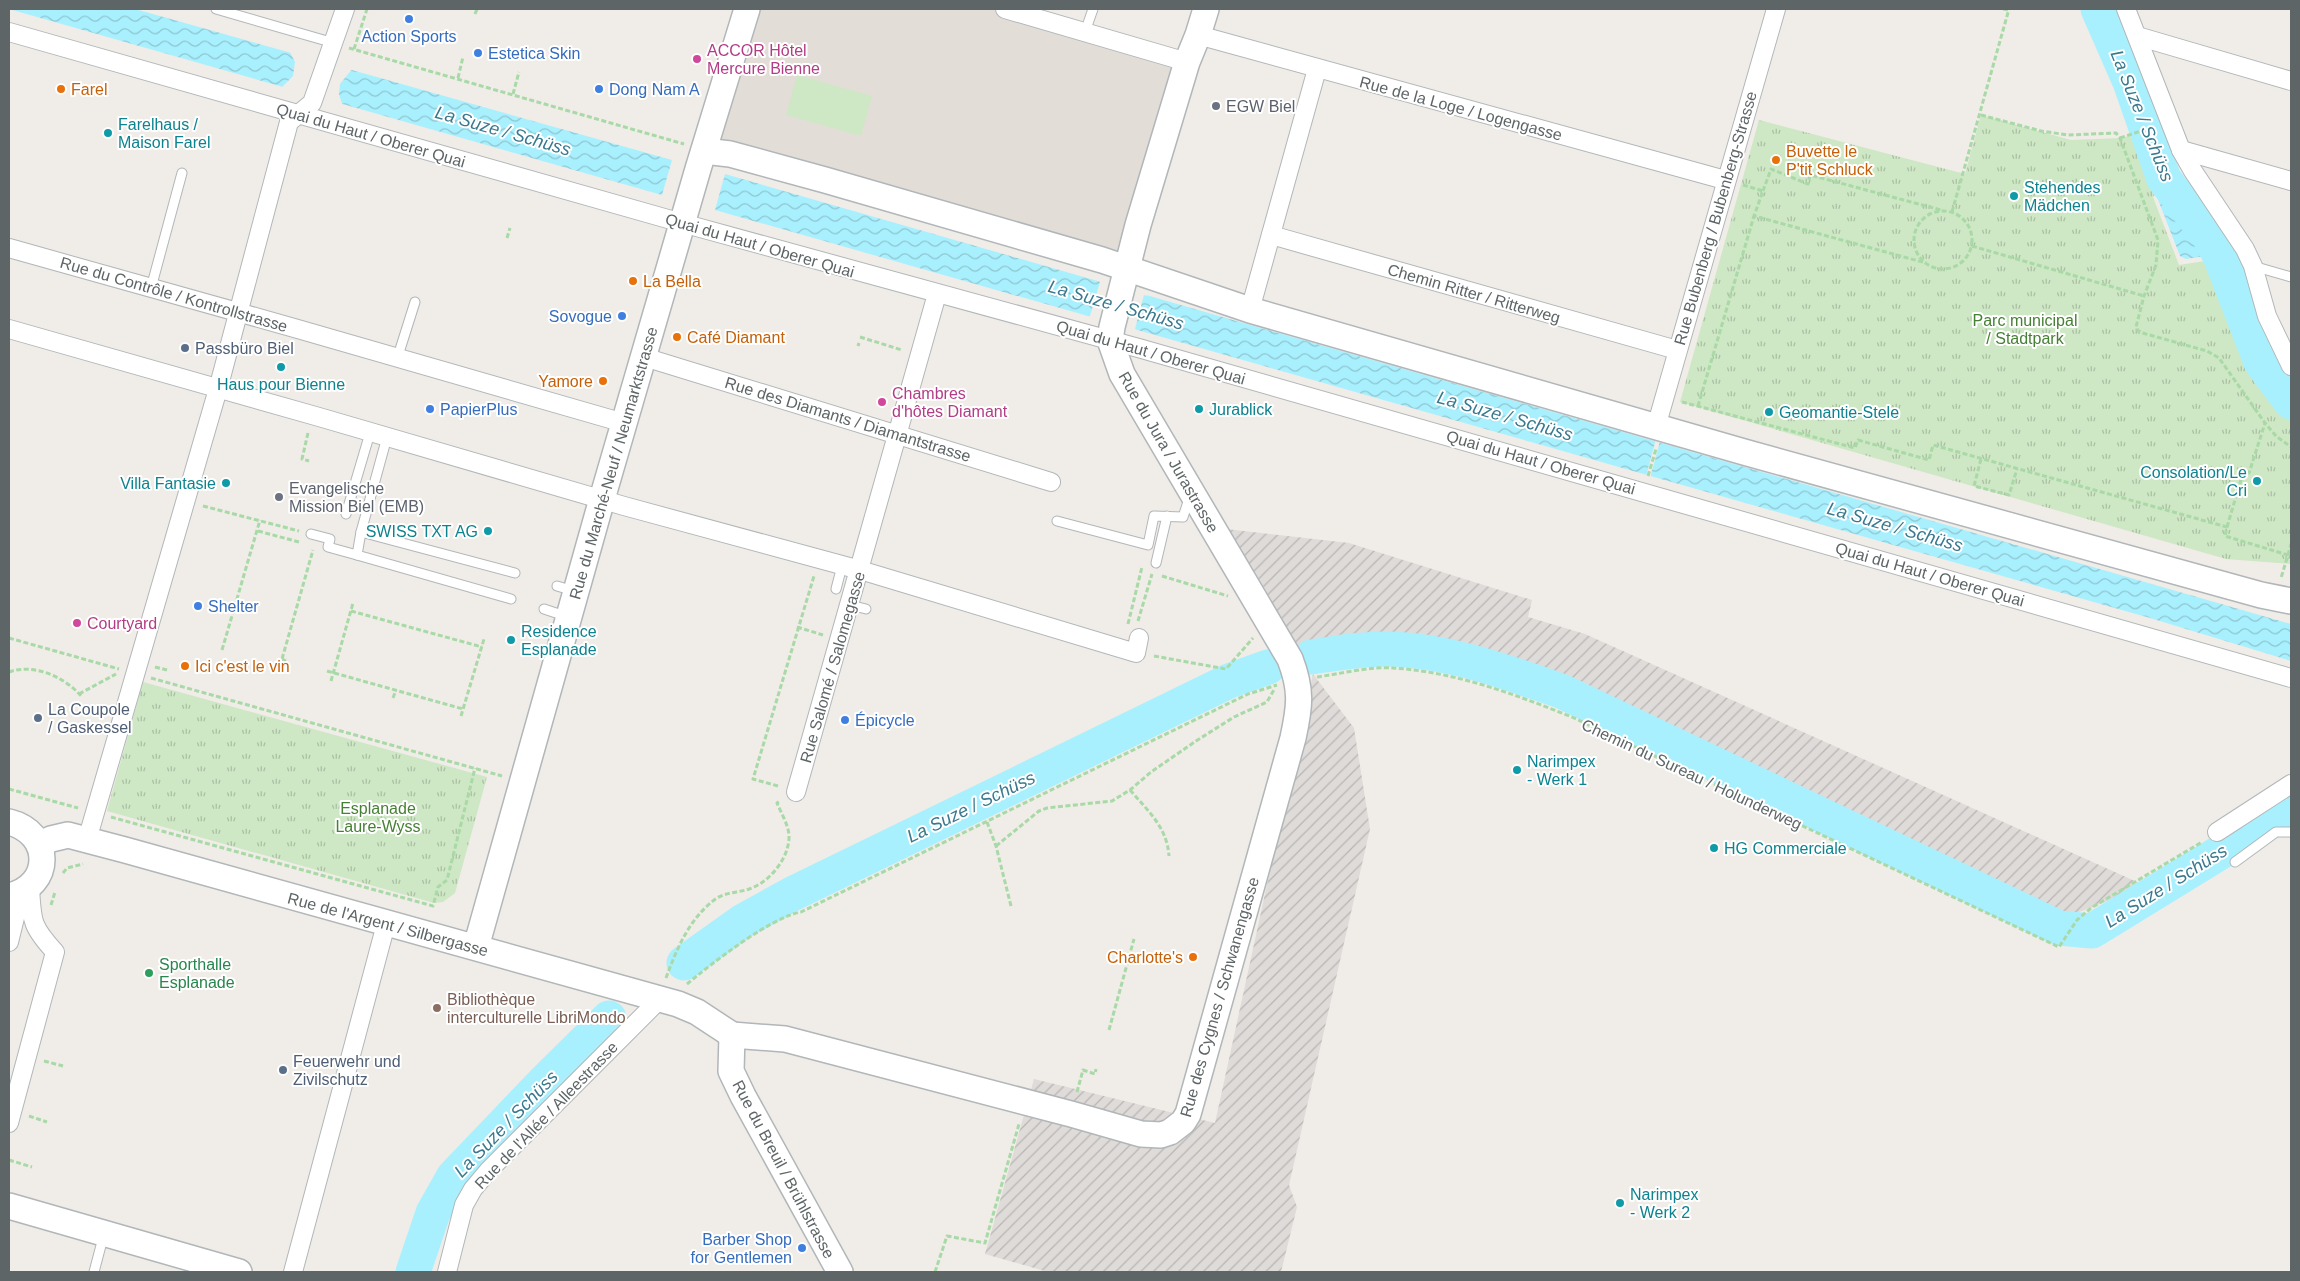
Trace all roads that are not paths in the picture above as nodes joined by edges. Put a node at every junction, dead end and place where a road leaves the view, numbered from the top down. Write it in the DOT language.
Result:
graph roads {
  1 [pos="216,9"];
  2 [pos="345,9"];
  3 [pos="747,9"];
  4 [pos="1005,9"];
  5 [pos="1093,9"];
  6 [pos="1206,9"];
  7 [pos="1776,9"];
  8 [pos="2126,9"];
  9 [pos="9,32"];
  10 [pos="1085,32"];
  11 [pos="1198,35"];
  12 [pos="2137,36"];
  13 [pos="331,51"];
  14 [pos="1187,62"];
  15 [pos="1317,69"];
  16 [pos="2291,81"];
  17 [pos="299,114"];
  18 [pos="2181,150"];
  19 [pos="702,155"];
  20 [pos="182,173"];
  21 [pos="1733,182"];
  22 [pos="2291,182"];
  23 [pos="684,218"];
  24 [pos="1271,235"];
  25 [pos="9,248"];
  26 [pos="2253,266"];
  27 [pos="1125,277"];
  28 [pos="2291,277"];
  29 [pos="150,288"];
  30 [pos="937,294"];
  31 [pos="416,302"];
  32 [pos="1250,310"];
  33 [pos="239,311"];
  34 [pos="9,330"];
  35 [pos="1111,334"];
  36 [pos="1678,350"];
  37 [pos="644,356"];
  38 [pos="397,359"];
  39 [pos="2291,366"];
  40 [pos="218,389"];
  41 [pos="624,423"];
  42 [pos="1657,433"];
  43 [pos="898,434"];
  44 [pos="378,435"];
  45 [pos="1051,482"];
  46 [pos="1192,491"];
  47 [pos="602,499"];
  48 [pos="346,514"];
  49 [pos="1167,516"];
  50 [pos="1057,521"];
  51 [pos="361,532"];
  52 [pos="312,534"];
  53 [pos="357,555"];
  54 [pos="1156,563"];
  55 [pos="842,566"];
  56 [pos="860,570"];
  57 [pos="515,573"];
  58 [pos="836,589"];
  59 [pos="511,599"];
  60 [pos="2291,600"];
  61 [pos="544,609"];
  62 [pos="568,617"];
  63 [pos="1132,646"];
  64 [pos="2291,678"];
  65 [pos="1287,682"];
  66 [pos="2291,784"];
  67 [pos="796,792"];
  68 [pos="9,822"];
  69 [pos="2217,832"];
  70 [pos="2291,832"];
  71 [pos="88,840"];
  72 [pos="39,845"];
  73 [pos="2235,862"];
  74 [pos="20,892"];
  75 [pos="386,924"];
  76 [pos="9,942"];
  77 [pos="476,947"];
  78 [pos="663,989"];
  79 [pos="732,1035"];
  80 [pos="9,1122"];
  81 [pos="9,1206"];
  82 [pos="104,1233"];
  83 [pos="94,1272"];
  84 [pos="239,1272"];
  85 [pos="293,1272"];
  86 [pos="447,1272"];
  87 [pos="840,1272"];
  1 -- 13 [label="lane"];
  2 -- 13 [label="street"];
  3 -- 19 [label="street, Rue du Marché-Neuf / Neumarktstrasse"];
  4 -- 10 [label="street"];
  5 -- 10 [label="lane"];
  6 -- 11 [label="street"];
  7 -- 21 [label="street, Rue Bubenberg / Bubenberg-Strasse"];
  8 -- 12 [label="street"];
  9 -- 17 [label="street, Quai du Haut / Oberer Quai"];
  10 -- 14 [label="street"];
  11 -- 14 [label="street"];
  11 -- 15 [label="street, Rue de la Loge / Logengasse"];
  12 -- 16 [label="street"];
  12 -- 18 [label="street"];
  13 -- 17 [label="street"];
  14 -- 27 [label="street"];
  15 -- 21 [label="street, Rue de la Loge / Logengasse"];
  15 -- 24 [label="street"];
  17 -- 23 [label="street, Quai du Haut / Oberer Quai"];
  17 -- 33 [label="street"];
  18 -- 22 [label="street"];
  18 -- 26 [label="street"];
  19 -- 23 [label="street, Rue du Marché-Neuf / Neumarktstrasse"];
  19 -- 27 [label="street"];
  20 -- 29 [label="lane"];
  21 -- 36 [label="street, Rue Bubenberg / Bubenberg-Strasse"];
  23 -- 30 [label="street, Quai du Haut / Oberer Quai"];
  23 -- 37 [label="street, Rue du Marché-Neuf / Neumarktstrasse"];
  24 -- 32 [label="street"];
  24 -- 36 [label="street, Chemin Ritter / Ritterweg"];
  25 -- 29 [label="street, Rue du Contrôle / Kontrollstrasse"];
  26 -- 28 [label="lane"];
  26 -- 39 [label="street"];
  27 -- 32 [label="street"];
  27 -- 35 [label="street"];
  29 -- 33 [label="street, Rue du Contrôle / Kontrollstrasse"];
  30 -- 35 [label="street, Quai du Haut / Oberer Quai"];
  30 -- 43 [label="street, Rue Salomé / Salomegasse"];
  31 -- 38 [label="lane"];
  32 -- 42 [label="street"];
  33 -- 38 [label="street, Rue du Contrôle / Kontrollstrasse"];
  33 -- 40 [label="street"];
  34 -- 40 [label="street"];
  35 -- 46 [label="street, Rue du Jura / Jurastrasse"];
  35 -- 64 [label="street, Quai du Haut / Oberer Quai"];
  36 -- 42 [label="street, Rue Bubenberg / Bubenberg-Strasse"];
  37 -- 41 [label="street, Rue du Marché-Neuf / Neumarktstrasse"];
  37 -- 43 [label="street, Rue des Diamants / Diamantstrasse"];
  38 -- 41 [label="street, Rue du Contrôle / Kontrollstrasse"];
  40 -- 44 [label="street"];
  40 -- 71 [label="street"];
  41 -- 47 [label="street, Rue du Marché-Neuf / Neumarktstrasse"];
  42 -- 60 [label="street"];
  43 -- 45 [label="street, Rue des Diamants / Diamantstrasse"];
  43 -- 56 [label="street, Rue Salomé / Salomegasse"];
  44 -- 47 [label="street"];
  44 -- 48 [label="lane"];
  44 -- 51 [label="lane"];
  46 -- 49 [label="lane"];
  46 -- 65 [label="street, Rue du Jura / Jurastrasse"];
  47 -- 55 [label="street"];
  47 -- 62 [label="street, Rue du Marché-Neuf / Neumarktstrasse"];
  49 -- 50 [label="lane"];
  49 -- 54 [label="lane"];
  51 -- 53 [label="lane"];
  51 -- 57 [label="lane"];
  52 -- 53 [label="lane"];
  53 -- 59 [label="lane"];
  55 -- 56 [label="street"];
  55 -- 58 [label="lane"];
  56 -- 63 [label="street"];
  56 -- 67 [label="street, Rue Salomé / Salomegasse"];
  61 -- 62 [label="lane"];
  62 -- 77 [label="street, Rue du Marché-Neuf / Neumarktstrasse"];
  65 -- 79 [label="street, Rue des Cygnes / Schwanengasse"];
  66 -- 69 [label="street"];
  68 -- 72 [label="street"];
  70 -- 73 [label="lane"];
  71 -- 72 [label="street, Rue de l'Argent / Silbergasse"];
  71 -- 75 [label="street, Rue de l'Argent / Silbergasse"];
  72 -- 74 [label="street"];
  74 -- 76 [label="street"];
  74 -- 80 [label="street"];
  75 -- 77 [label="street, Rue de l'Argent / Silbergasse"];
  75 -- 85 [label="street"];
  77 -- 78 [label="street, Rue de l'Argent / Silbergasse"];
  78 -- 79 [label="street, Rue de l'Argent / Silbergasse"];
  78 -- 86 [label="street, Rue de l'Allée / Alleestrasse"];
  79 -- 87 [label="street, Rue du Breuil / Brühlstrasse"];
  81 -- 82 [label="street"];
  82 -- 83 [label="lane"];
  82 -- 84 [label="street"];
}
